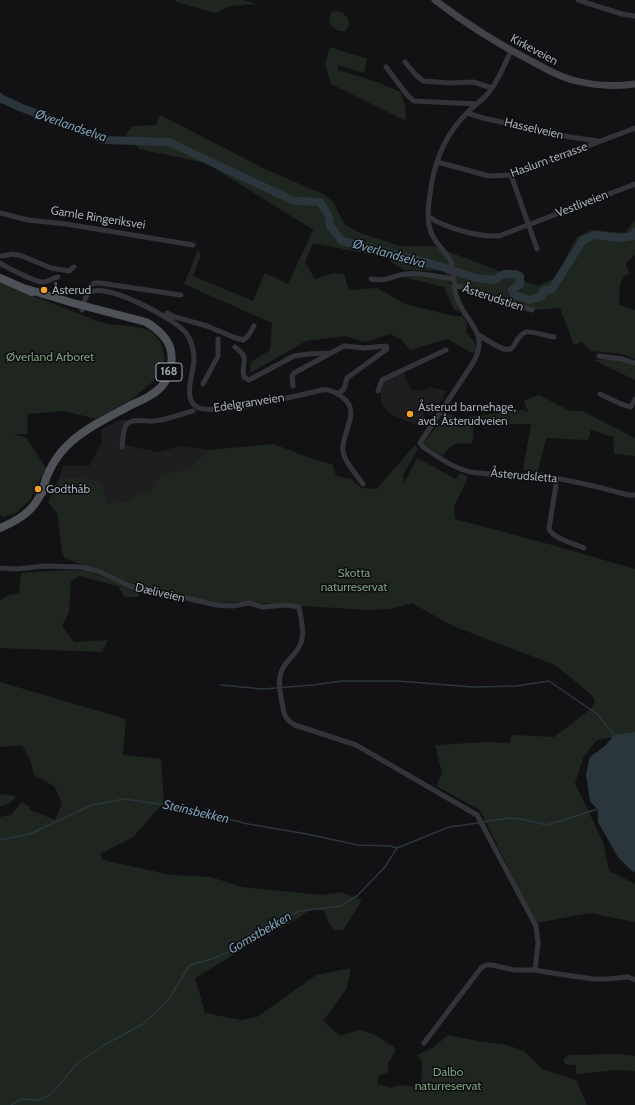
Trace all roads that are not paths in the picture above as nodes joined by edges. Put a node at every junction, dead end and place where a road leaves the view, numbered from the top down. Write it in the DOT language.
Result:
graph roads {
  1 [pos="435,0"];
  2 [pos="578,0"];
  3 [pos="635,16"];
  4 [pos="511,51"];
  5 [pos="405,62"];
  6 [pos="386,67"];
  7 [pos="635,84"];
  8 [pos="492,88"];
  9 [pos="477,104"];
  10 [pos="467,113"];
  11 [pos="635,128"];
  12 [pos="601,141"];
  13 [pos="437,162"];
  14 [pos="511,175"];
  15 [pos="635,184"];
  16 [pos="0,213"];
  17 [pos="429,217"];
  18 [pos="529,225"];
  19 [pos="193,245"];
  20 [pos="536,249"];
  21 [pos="2,256"];
  22 [pos="0,262"];
  23 [pos="74,267"];
  24 [pos="58,277"];
  25 [pos="0,278"];
  26 [pos="453,279"];
  27 [pos="371,280"];
  28 [pos="92,285"];
  29 [pos="454,286"];
  30 [pos="181,295"];
  31 [pos="82,308"];
  32 [pos="532,310"];
  33 [pos="167,313"];
  34 [pos="254,326"];
  35 [pos="479,335"];
  36 [pos="554,337"];
  37 [pos="218,339"];
  38 [pos="235,347"];
  39 [pos="446,350"];
  40 [pos="333,352"];
  41 [pos="599,356"];
  42 [pos="635,363"];
  43 [pos="203,384"];
  44 [pos="293,386"];
  45 [pos="378,391"];
  46 [pos="338,394"];
  47 [pos="600,394"];
  48 [pos="635,399"];
  49 [pos="633,408"];
  50 [pos="193,410"];
  51 [pos="122,447"];
  52 [pos="557,478"];
  53 [pos="363,484"];
  54 [pos="635,495"];
  55 [pos="14,520"];
  56 [pos="0,524"];
  57 [pos="0,528"];
  58 [pos="584,548"];
  59 [pos="0,568"];
  60 [pos="535,970"];
  61 [pos="635,980"];
  62 [pos="424,1044"];
  1 -- 4 [label="main road, Kirkeveien"];
  2 -- 3 [label="street"];
  4 -- 7 [label="main road, Kirkeveien"];
  4 -- 8 [label="street"];
  5 -- 8 [label="street"];
  6 -- 9 [label="street"];
  8 -- 9 [label="street"];
  9 -- 10 [label="street"];
  10 -- 12 [label="street, Hasselveien"];
  10 -- 13 [label="street"];
  11 -- 12 [label="street, Haslum terrasse"];
  12 -- 14 [label="street, Haslum terrasse"];
  13 -- 14 [label="street, Haslum terrasse"];
  13 -- 17 [label="street"];
  14 -- 18 [label="street"];
  15 -- 18 [label="street, Vestliveien"];
  16 -- 19 [label="street, Gamle Ringeriksvei"];
  17 -- 18 [label="street, Vestliveien"];
  17 -- 26 [label="street"];
  18 -- 20 [label="street"];
  21 -- 23 [label="street"];
  22 -- 24 [label="street"];
  25 -- 31 [label="main road, 168"];
  26 -- 27 [label="street"];
  26 -- 29 [label="street"];
  28 -- 30 [label="street"];
  29 -- 32 [label="street, Åsterudstien"];
  29 -- 35 [label="street"];
  31 -- 46 [label="street, Edelgranveien"];
  31 -- 55 [label="main road, 168"];
  33 -- 34 [label="street"];
  35 -- 36 [label="street"];
  35 -- 52 [label="street, Åsterudsletta"];
  37 -- 43 [label="street"];
  38 -- 40 [label="street"];
  39 -- 45 [label="street"];
  40 -- 44 [label="street"];
  40 -- 46 [label="street"];
  41 -- 42 [label="street"];
  46 -- 53 [label="street"];
  47 -- 49 [label="street"];
  48 -- 49 [label="street"];
  50 -- 51 [label="street"];
  52 -- 54 [label="street, Åsterudsletta"];
  52 -- 58 [label="street"];
  55 -- 56 [label="main road, 168"];
  55 -- 57 [label="main road, 168"];
  59 -- 60 [label="street, Dæliveien"];
  60 -- 61 [label="street"];
  60 -- 62 [label="street"];
}
